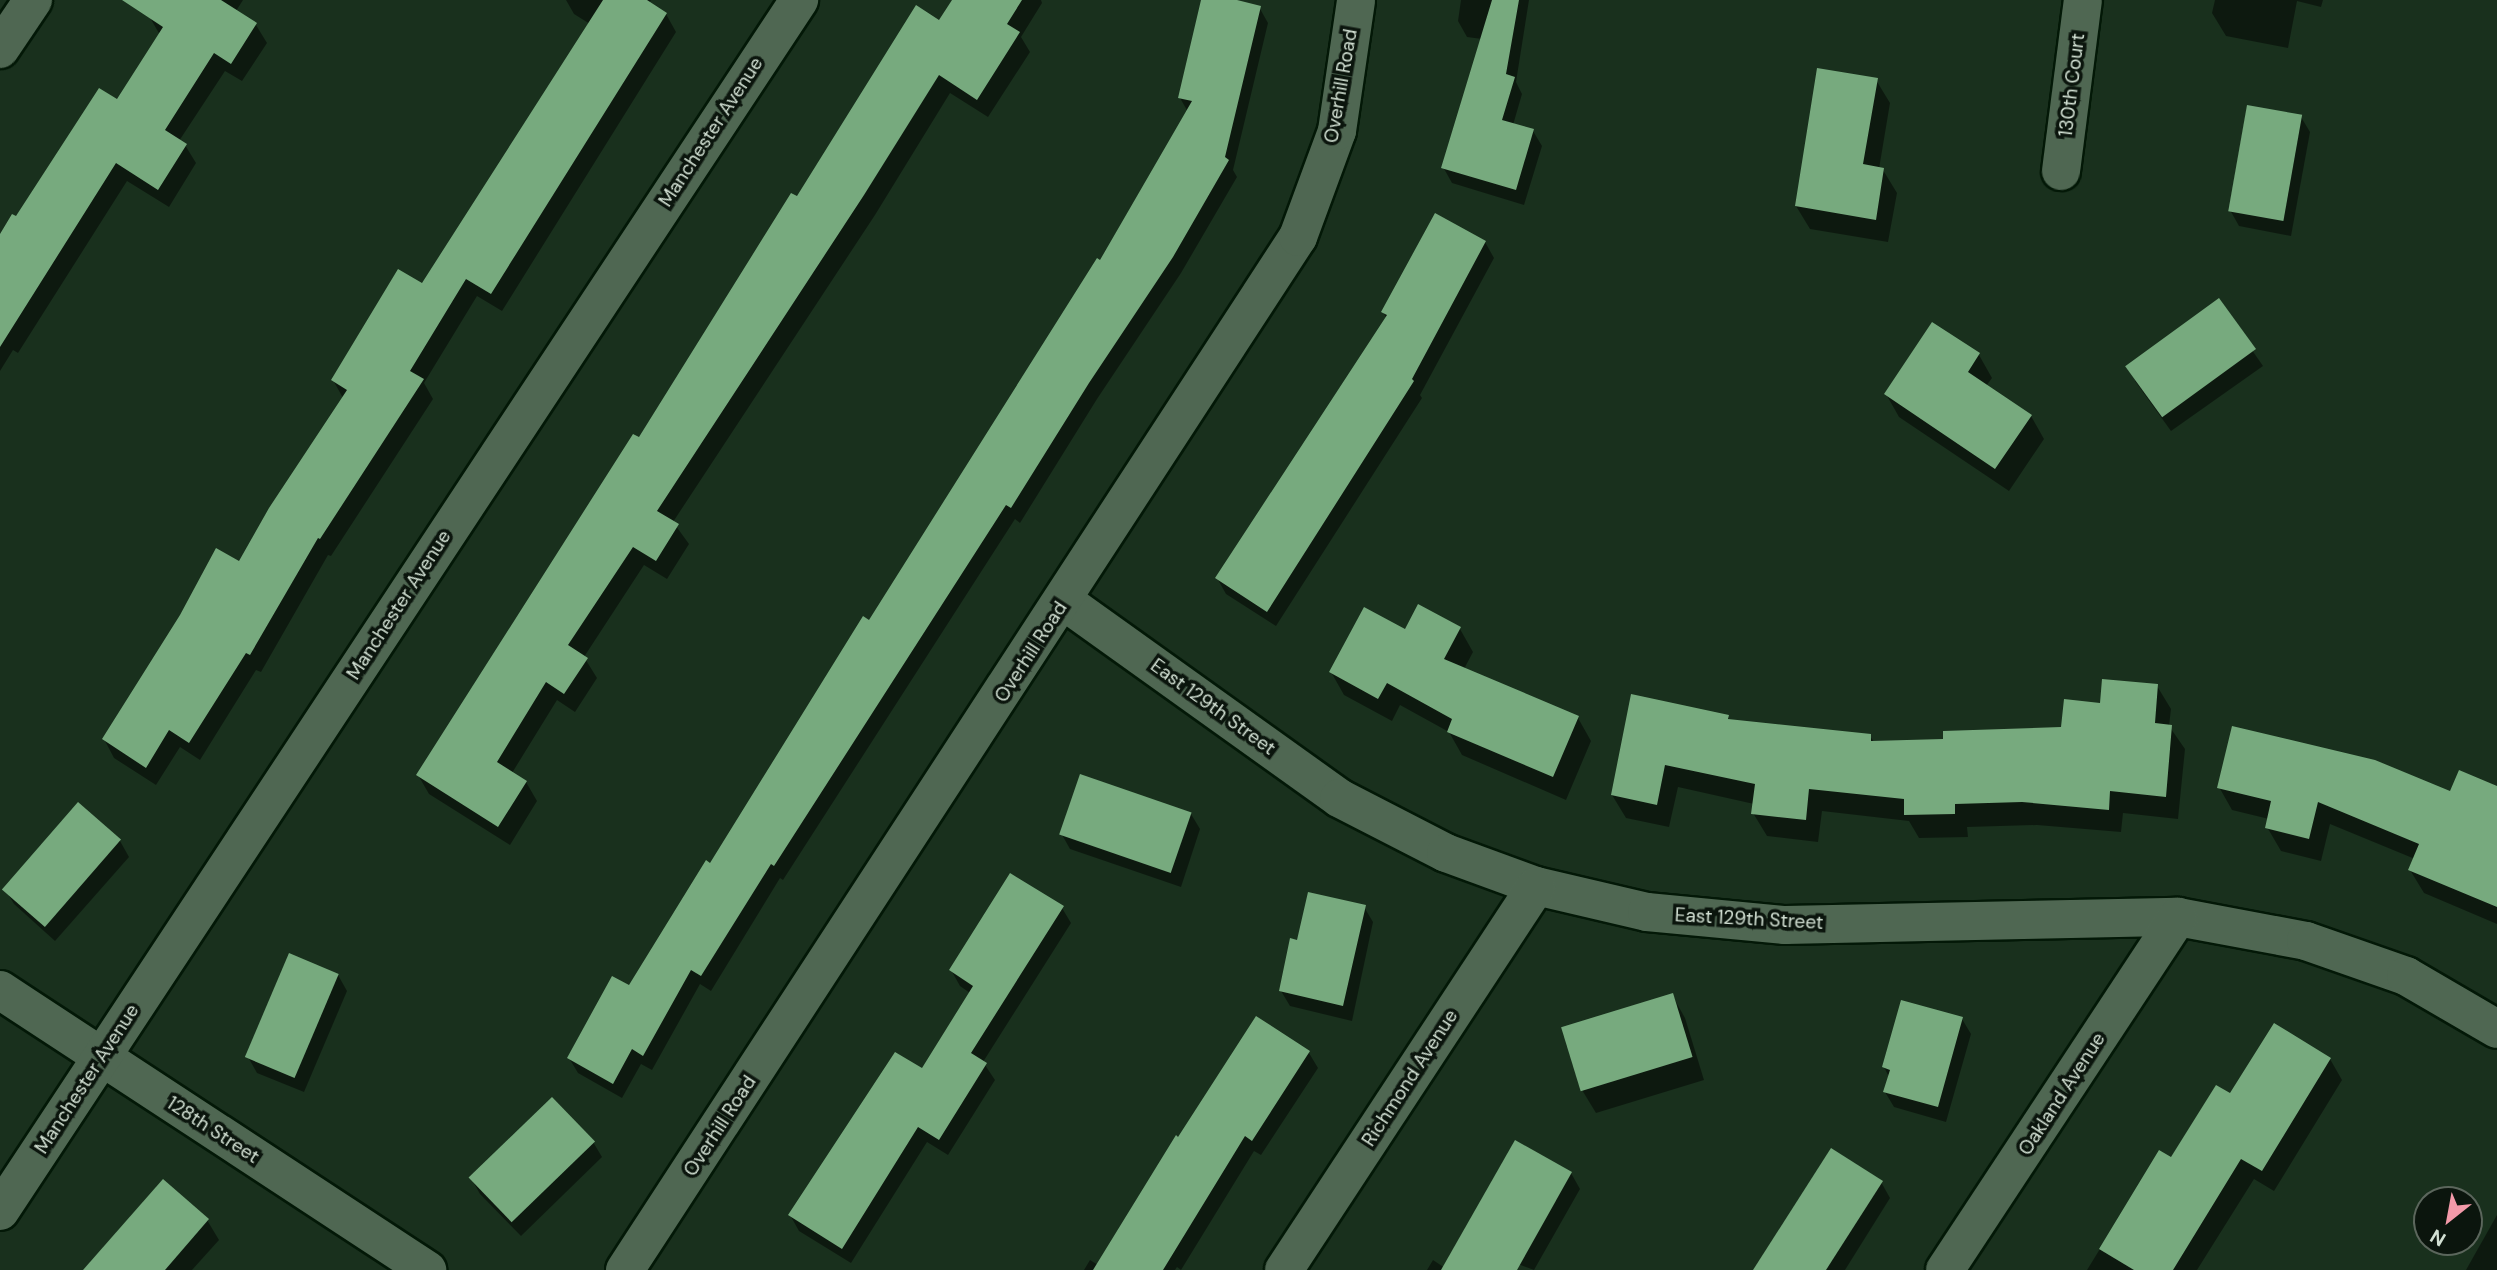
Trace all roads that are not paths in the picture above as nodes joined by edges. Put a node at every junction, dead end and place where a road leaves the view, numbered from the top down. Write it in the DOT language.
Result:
graph roads {
  1 [pos="33,0"];
  2 [pos="799,0"];
  3 [pos="1356,0"];
  4 [pos="2083,0"];
  5 [pos="0,49"];
  6 [pos="2060,171"];
  7 [pos="1064,601"];
  8 [pos="1536,886"];
  9 [pos="2178,917"];
  10 [pos="0,990"];
  11 [pos="2497,1029"];
  12 [pos="102,1057"];
  13 [pos="0,1211"];
  14 [pos="427,1270"];
  15 [pos="625,1270"];
  16 [pos="1284,1270"];
  17 [pos="1945,1270"];
  1 -- 5 [label="street"];
  2 -- 12 [label="street, Manchester Avenue"];
  3 -- 7 [label="street, Overhill Road"];
  4 -- 6 [label="street, 130th Court"];
  7 -- 8 [label="street, East 129th Street"];
  7 -- 15 [label="street, Overhill Road"];
  8 -- 9 [label="street, East 129th Street"];
  8 -- 16 [label="street, Richmond Avenue"];
  9 -- 11 [label="street, East 129th Street"];
  9 -- 17 [label="street, Oakland Avenue"];
  10 -- 12 [label="street, 128th Street"];
  12 -- 13 [label="street, Manchester Avenue"];
  12 -- 14 [label="street, 128th Street"];
}
